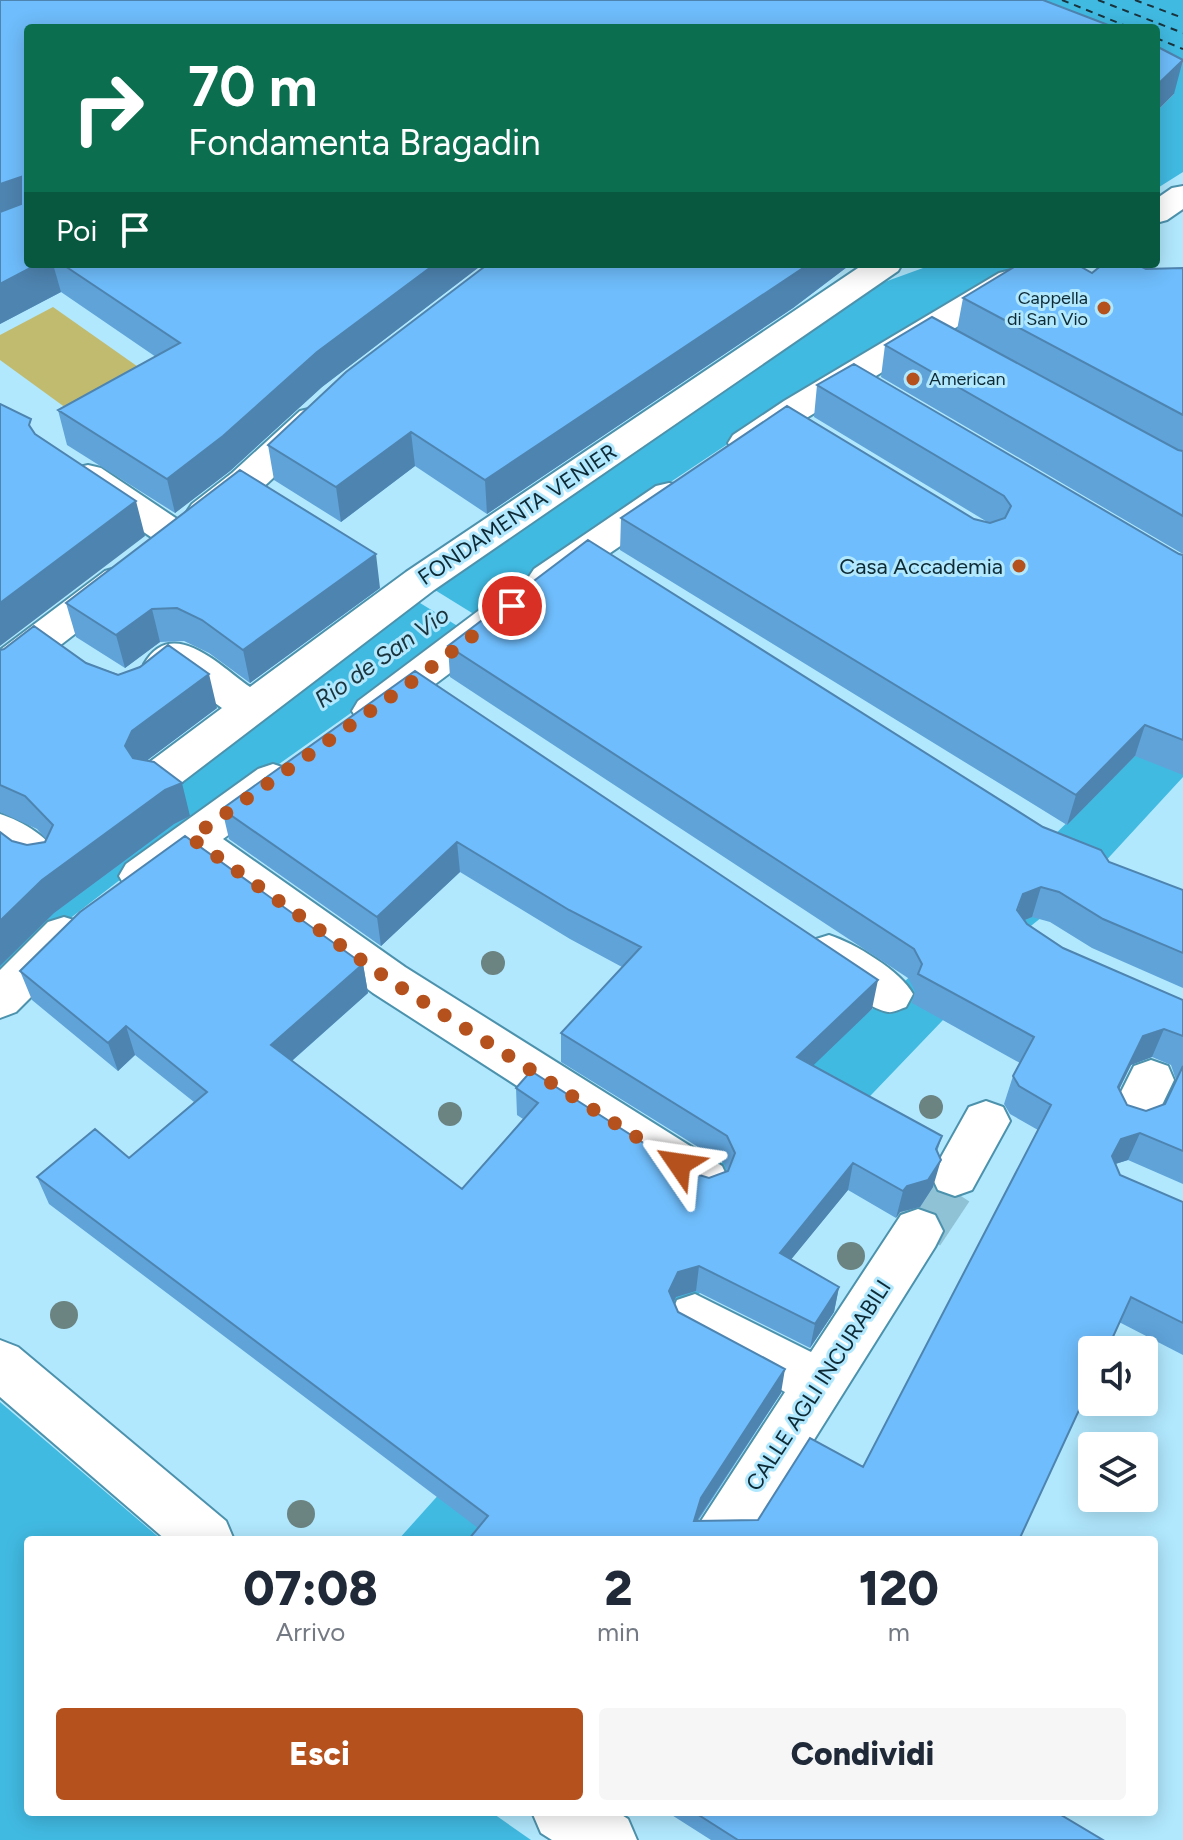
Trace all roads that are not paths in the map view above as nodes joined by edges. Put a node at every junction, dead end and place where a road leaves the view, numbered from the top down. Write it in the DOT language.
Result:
graph roads {
  1 [pos="1182,182"];
  2 [pos="1160,208"];
  3 [pos="880,268"];
  4 [pos="1034,269"];
  5 [pos="336,397"];
  6 [pos="60,458"];
  7 [pos="176,536"];
  8 [pos="587,550"];
  9 [pos="627,575"];
  10 [pos="43,637"];
  11 [pos="79,661"];
  12 [pos="0,671"];
  13 [pos="417,678"];
  14 [pos="138,683"];
  15 [pos="457,705"];
  16 [pos="252,709"];
  17 [pos="342,732"];
  18 [pos="304,758"];
  19 [pos="158,778"];
  20 [pos="0,830"];
  21 [pos="191,838"];
  22 [pos="41,860"];
  23 [pos="798,933"];
  24 [pos="890,994"];
  25 [pos="0,999"];
  26 [pos="986,1121"];
  27 [pos="955,1175"];
  28 [pos="705,1181"];
  29 [pos="918,1231"];
  30 [pos="695,1317"];
  31 [pos="0,1364"];
  32 [pos="818,1383"];
  33 [pos="202,1536"];
  34 [pos="722,1536"];
  35 [pos="568,1816"];
  36 [pos="607,1840"];
  1 -- 2 [label="street"];
  3 -- 16 [label="street, FONDAMENTA VENIER"];
  4 -- 8 [label="street"];
  5 -- 7 [label="street"];
  6 -- 7 [label="street"];
  7 -- 10 [label="street"];
  8 -- 9 [label="street"];
  8 -- 13 [label="street"];
  10 -- 11 [label="street"];
  10 -- 12 [label="street"];
  13 -- 15 [label="street"];
  13 -- 17 [label="street"];
  14 -- 16 [label="street"];
  16 -- 19 [label="street, FONDAMENTA VENIER"];
  18 -- 21 [label="street"];
  20 -- 22 [label="street"];
  21 -- 25 [label="street"];
  21 -- 28 [label="street"];
  23 -- 24 [label="street"];
  26 -- 27 [label="street"];
  29 -- 32 [label="street, CALLE AGLI INCURABILI"];
  30 -- 32 [label="street"];
  31 -- 33 [label="street"];
  32 -- 34 [label="street, CALLE AGLI INCURABILI"];
  35 -- 36 [label="street"];
}
